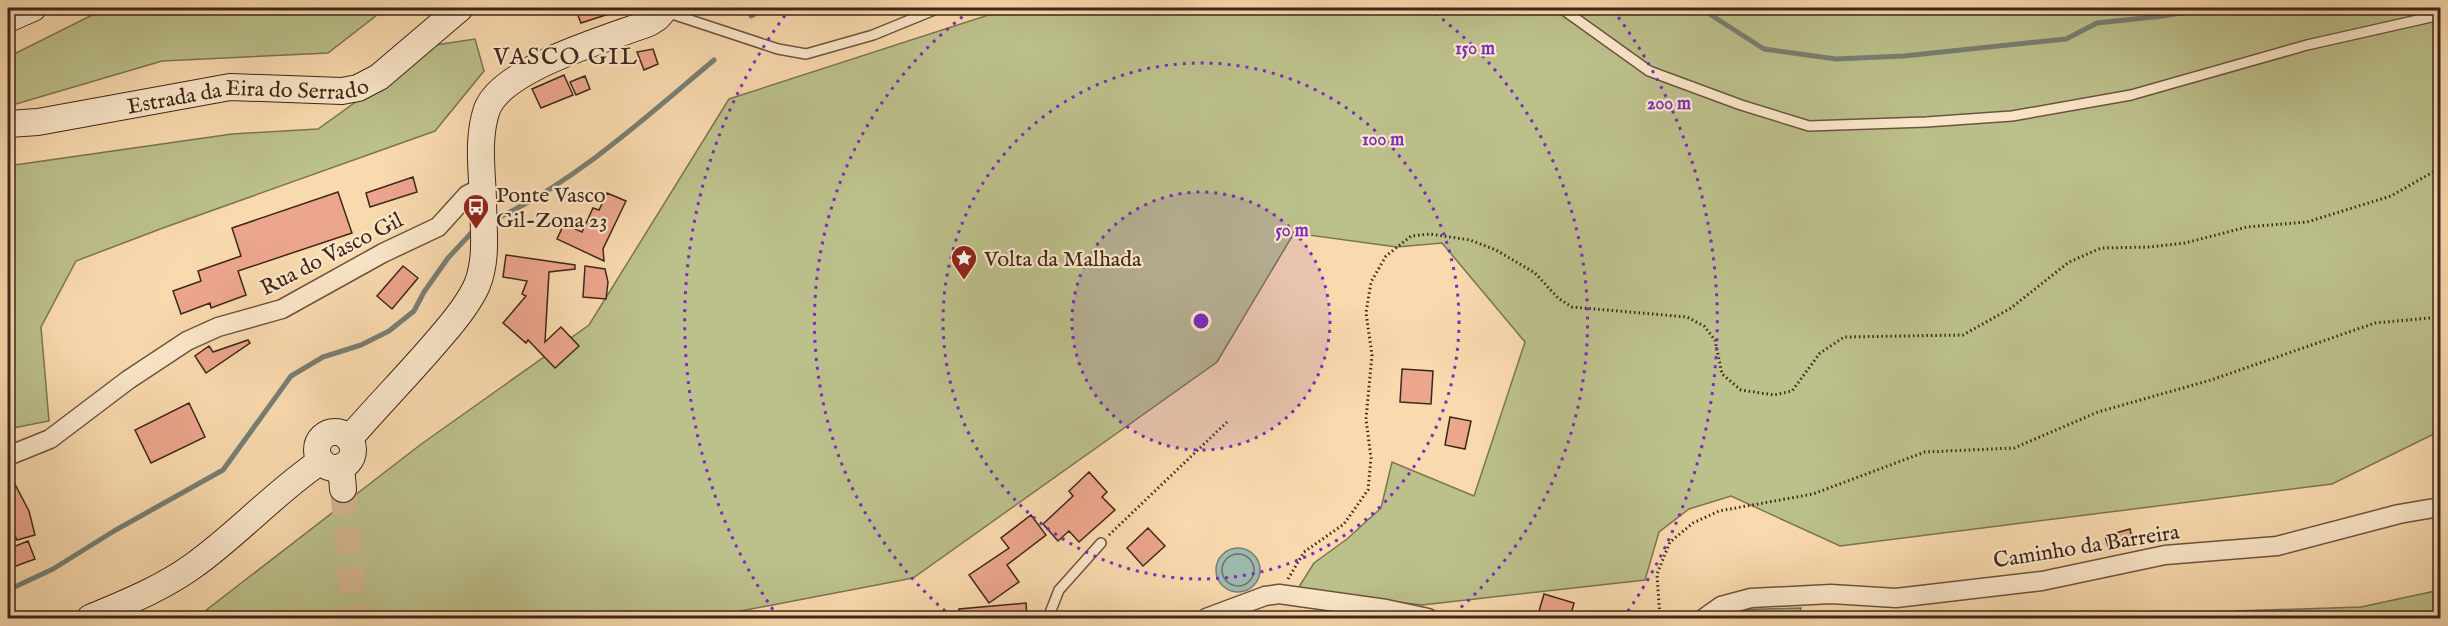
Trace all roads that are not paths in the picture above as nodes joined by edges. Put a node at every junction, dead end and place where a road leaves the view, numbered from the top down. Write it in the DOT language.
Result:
graph roads {
  1 [pos="33,8"];
  2 [pos="460,8"];
  3 [pos="939,8"];
  4 [pos="1561,8"];
  5 [pos="665,10"];
  6 [pos="2440,15"];
  7 [pos="8,19"];
  8 [pos="8,124"];
  9 [pos="483,196"];
  10 [pos="8,456"];
  11 [pos="2440,507"];
  12 [pos="1101,543"];
  13 [pos="90,618"];
  14 [pos="1048,618"];
  15 [pos="1206,618"];
  16 [pos="1428,618"];
  17 [pos="1704,618"];
  1 -- 7 [label="main road"];
  2 -- 8 [label="main road, Estrada da Eira do Serrado"];
  3 -- 5 [label="lane"];
  4 -- 6 [label="lane"];
  5 -- 9 [label="main road"];
  9 -- 10 [label="street, Rua do Vasco Gil"];
  9 -- 13 [label="main road"];
  11 -- 17 [label="street, Caminho da Barreira"];
  12 -- 14 [label="lane"];
  15 -- 16 [label="street"];
}
